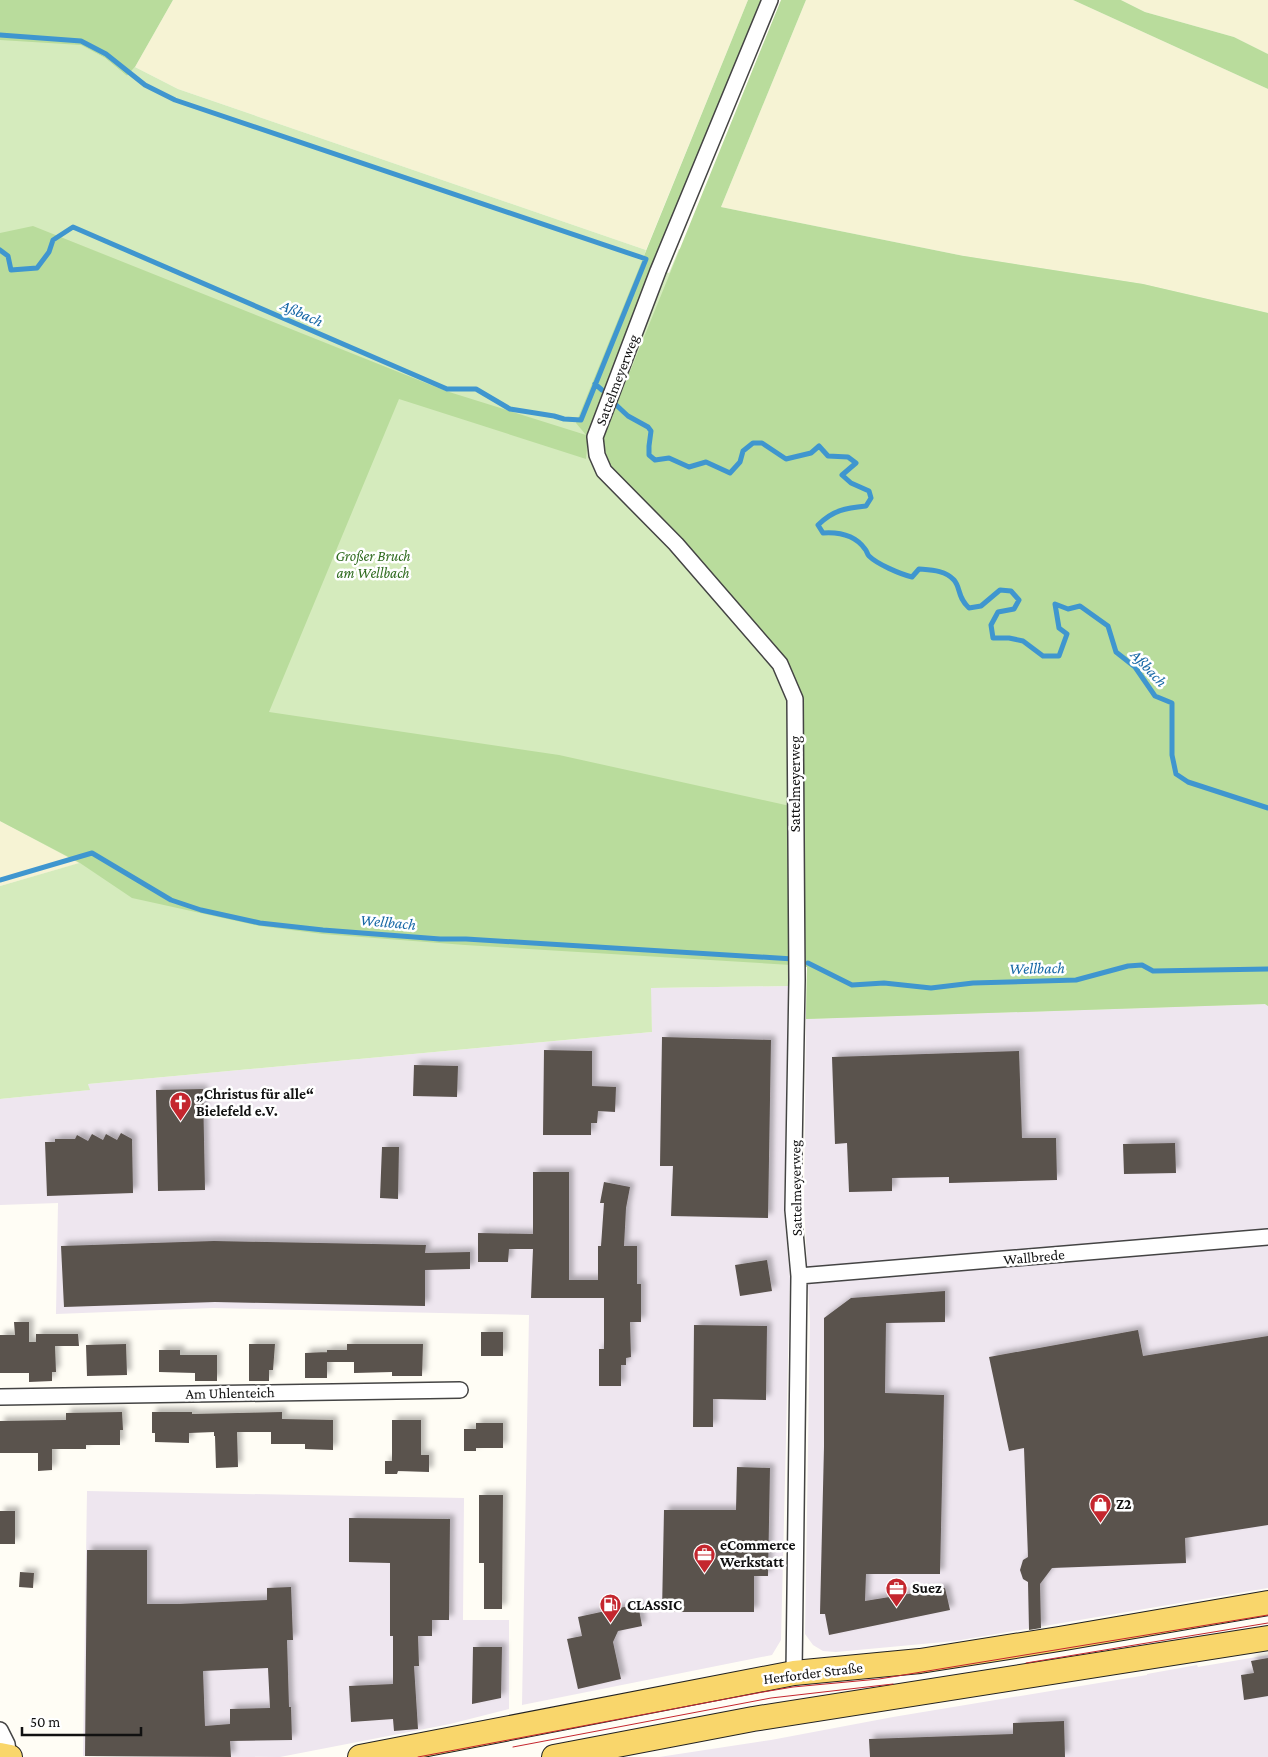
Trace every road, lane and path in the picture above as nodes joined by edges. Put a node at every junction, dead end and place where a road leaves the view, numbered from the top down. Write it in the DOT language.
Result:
graph roads {
  1 [pos="770,0"];
  2 [pos="1268,1237"];
  3 [pos="799,1276"];
  4 [pos="460,1390"];
  5 [pos="0,1397"];
  6 [pos="1268,1603"];
  7 [pos="1268,1638"];
  8 [pos="794,1673"];
  9 [pos="788,1714"];
  10 [pos="0,1730"];
  11 [pos="0,1755"];
  12 [pos="10,1757"];
  13 [pos="360,1757"];
  14 [pos="554,1757"];
  1 -- 3 [label="street, Sattelmeyerweg"];
  2 -- 3 [label="street, Wallbrede"];
  3 -- 8 [label="street, Sattelmeyerweg"];
  4 -- 5 [label="street, Am Uhlenteich"];
  6 -- 8 [label="main road, Herforder Straße"];
  7 -- 9 [label="main road"];
  8 -- 9 [label="main road"];
  8 -- 13 [label="main road, Herforder Straße"];
  9 -- 14 [label="main road"];
  10 -- 12 [label="street"];
  11 -- 12 [label="main road"];
}
